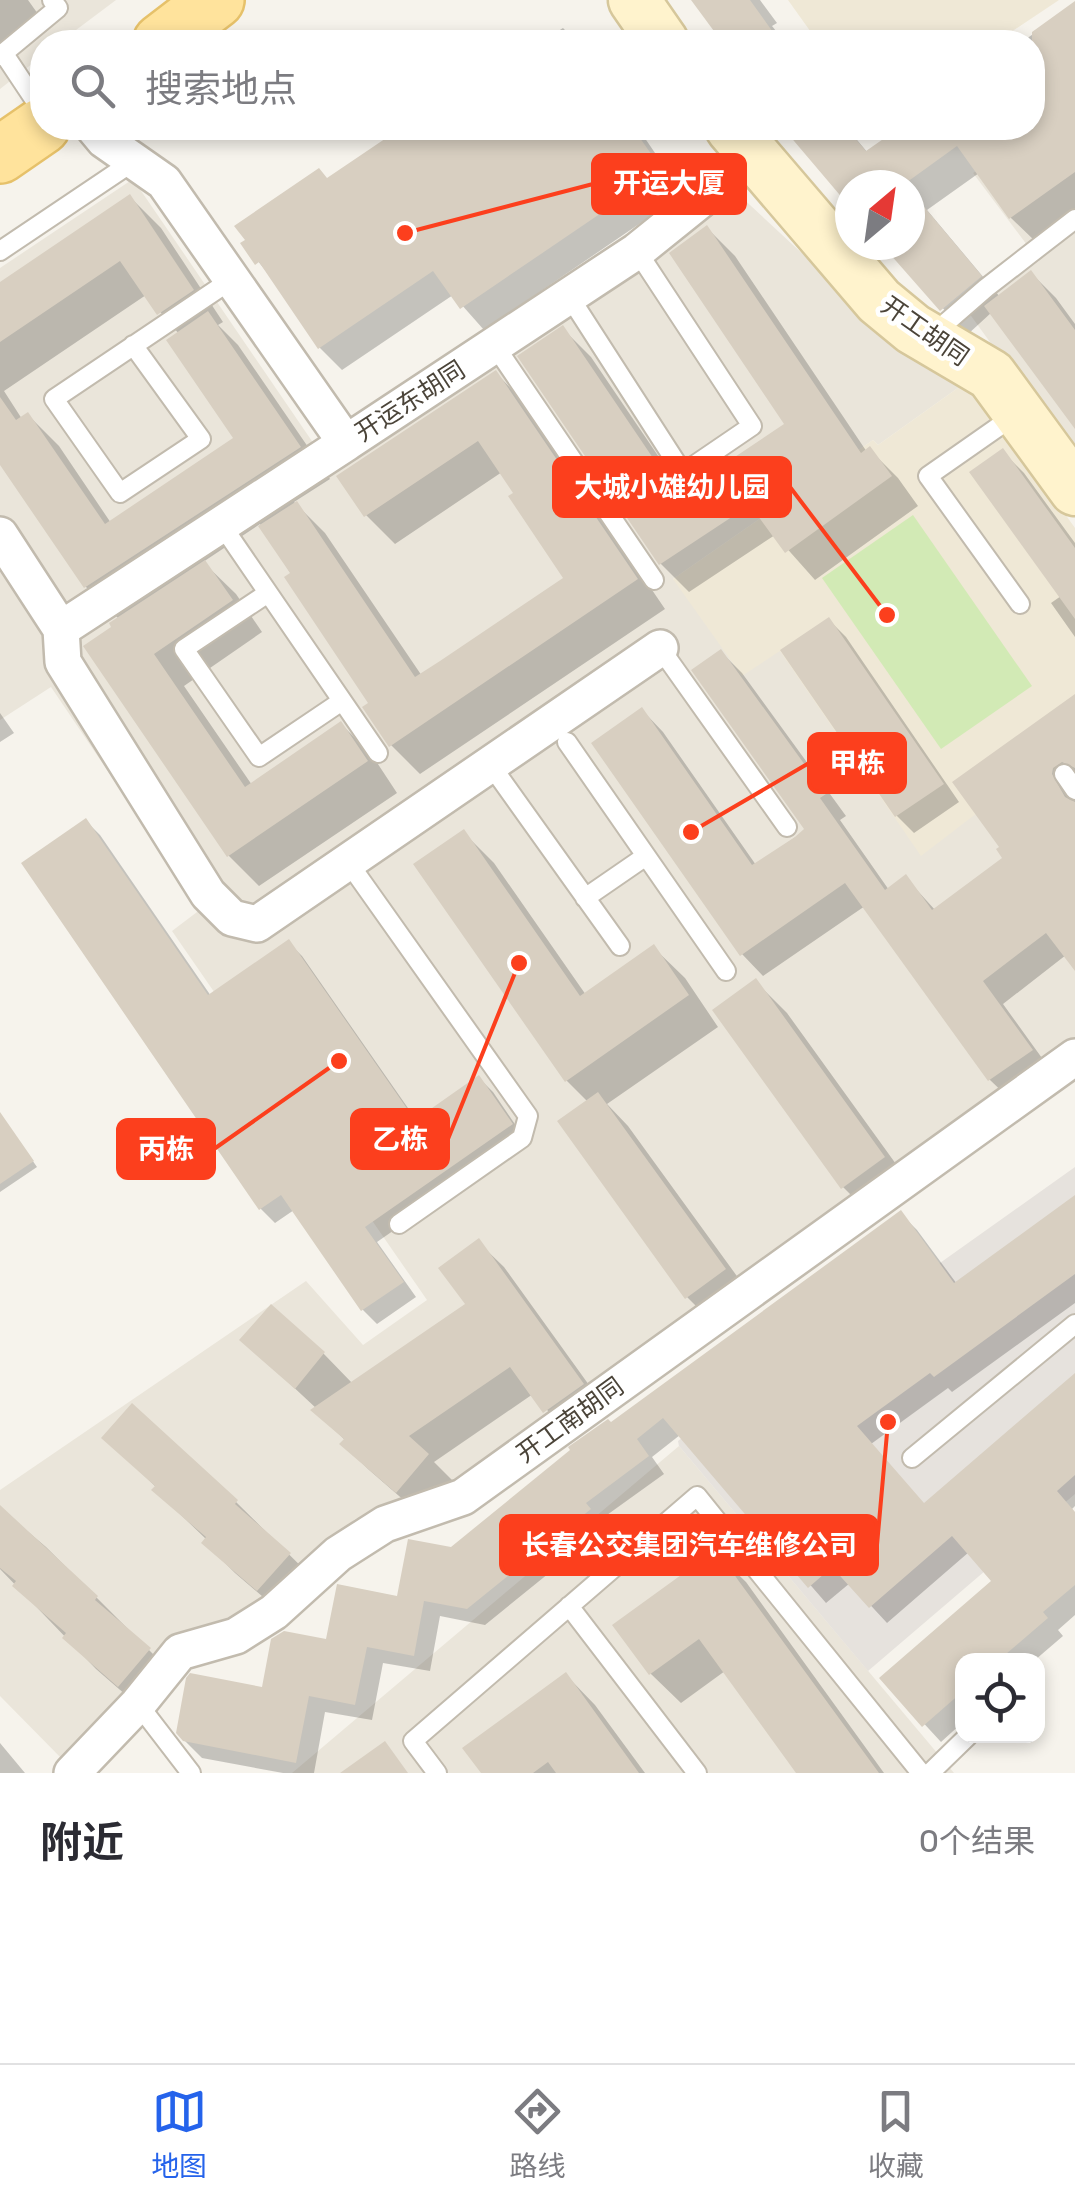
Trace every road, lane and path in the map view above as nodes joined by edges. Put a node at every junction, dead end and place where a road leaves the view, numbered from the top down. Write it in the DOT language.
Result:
graph roads {
  1 [pos="52,0"];
  2 [pos="238,0"];
  3 [pos="634,0"];
  4 [pos="187,23"];
  5 [pos="32,30"];
  6 [pos="655,30"];
  7 [pos="30,32"];
  8 [pos="2,55"];
  9 [pos="30,94"];
  10 [pos="30,134"];
  11 [pos="104,140"];
  12 [pos="743,142"];
  13 [pos="0,154"];
  14 [pos="134,161"];
  15 [pos="1075,219"];
  16 [pos="0,250"];
  17 [pos="637,251"];
  18 [pos="231,280"];
  19 [pos="569,296"];
  20 [pos="929,338"];
  21 [pos="133,345"];
  22 [pos="494,346"];
  23 [pos="1018,412"];
  24 [pos="346,442"];
  25 [pos="1075,490"];
  26 [pos="221,524"];
  27 [pos="0,535"];
  28 [pos="654,580"];
  29 [pos="268,593"];
  30 [pos="1020,604"];
  31 [pos="62,629"];
  32 [pos="660,648"];
  33 [pos="342,701"];
  34 [pos="567,742"];
  35 [pos="378,754"];
  36 [pos="490,764"];
  37 [pos="1064,774"];
  38 [pos="1075,790"];
  39 [pos="787,827"];
  40 [pos="646,856"];
  41 [pos="348,862"];
  42 [pos="584,898"];
  43 [pos="620,946"];
  44 [pos="726,971"];
  45 [pos="1075,1057"];
  46 [pos="399,1224"];
  47 [pos="1075,1324"];
  48 [pos="912,1458"];
  49 [pos="569,1606"];
  50 [pos="138,1704"];
  51 [pos="961,1743"];
  52 [pos="72,1773"];
  53 [pos="191,1773"];
  54 [pos="436,1773"];
  55 [pos="697,1773"];
  56 [pos="921,1773"];
  57 [pos="930,1773"];
  1 -- 5 [label="lane"];
  2 -- 4 [label="main road"];
  3 -- 6 [label="street"];
  7 -- 8 [label="lane"];
  8 -- 9 [label="lane"];
  10 -- 13 [label="main road"];
  11 -- 14 [label="street, 开运东胡同"];
  12 -- 17 [label="street, 开运东胡同"];
  12 -- 20 [label="street, 开工胡同"];
  14 -- 16 [label="lane"];
  14 -- 18 [label="street, 开运东胡同"];
  15 -- 20 [label="lane"];
  17 -- 19 [label="street, 开运东胡同"];
  17 -- 19 [label="lane"];
  18 -- 21 [label="lane"];
  18 -- 24 [label="street, 开运东胡同"];
  19 -- 22 [label="street, 开运东胡同"];
  20 -- 23 [label="street, 开工胡同"];
  21 -- 21 [label="lane"];
  22 -- 24 [label="street, 开运东胡同"];
  22 -- 28 [label="lane"];
  23 -- 25 [label="street, 开工胡同"];
  23 -- 30 [label="lane"];
  24 -- 26 [label="street"];
  26 -- 29 [label="lane"];
  26 -- 31 [label="street"];
  27 -- 31 [label="street"];
  29 -- 33 [label="lane"];
  29 -- 33 [label="lane"];
  31 -- 41 [label="street"];
  32 -- 36 [label="street"];
  32 -- 39 [label="lane"];
  33 -- 35 [label="lane"];
  34 -- 40 [label="lane"];
  36 -- 41 [label="street"];
  36 -- 42 [label="lane"];
  37 -- 38 [label="lane"];
  40 -- 42 [label="lane"];
  40 -- 44 [label="lane"];
  41 -- 46 [label="lane"];
  42 -- 43 [label="lane"];
  45 -- 50 [label="street, 开工南胡同"];
  47 -- 48 [label="lane"];
  49 -- 54 [label="lane"];
  49 -- 55 [label="lane"];
  49 -- 56 [label="lane"];
  50 -- 52 [label="street, 开工南胡同"];
  50 -- 53 [label="lane"];
  51 -- 57 [label="lane"];
}
